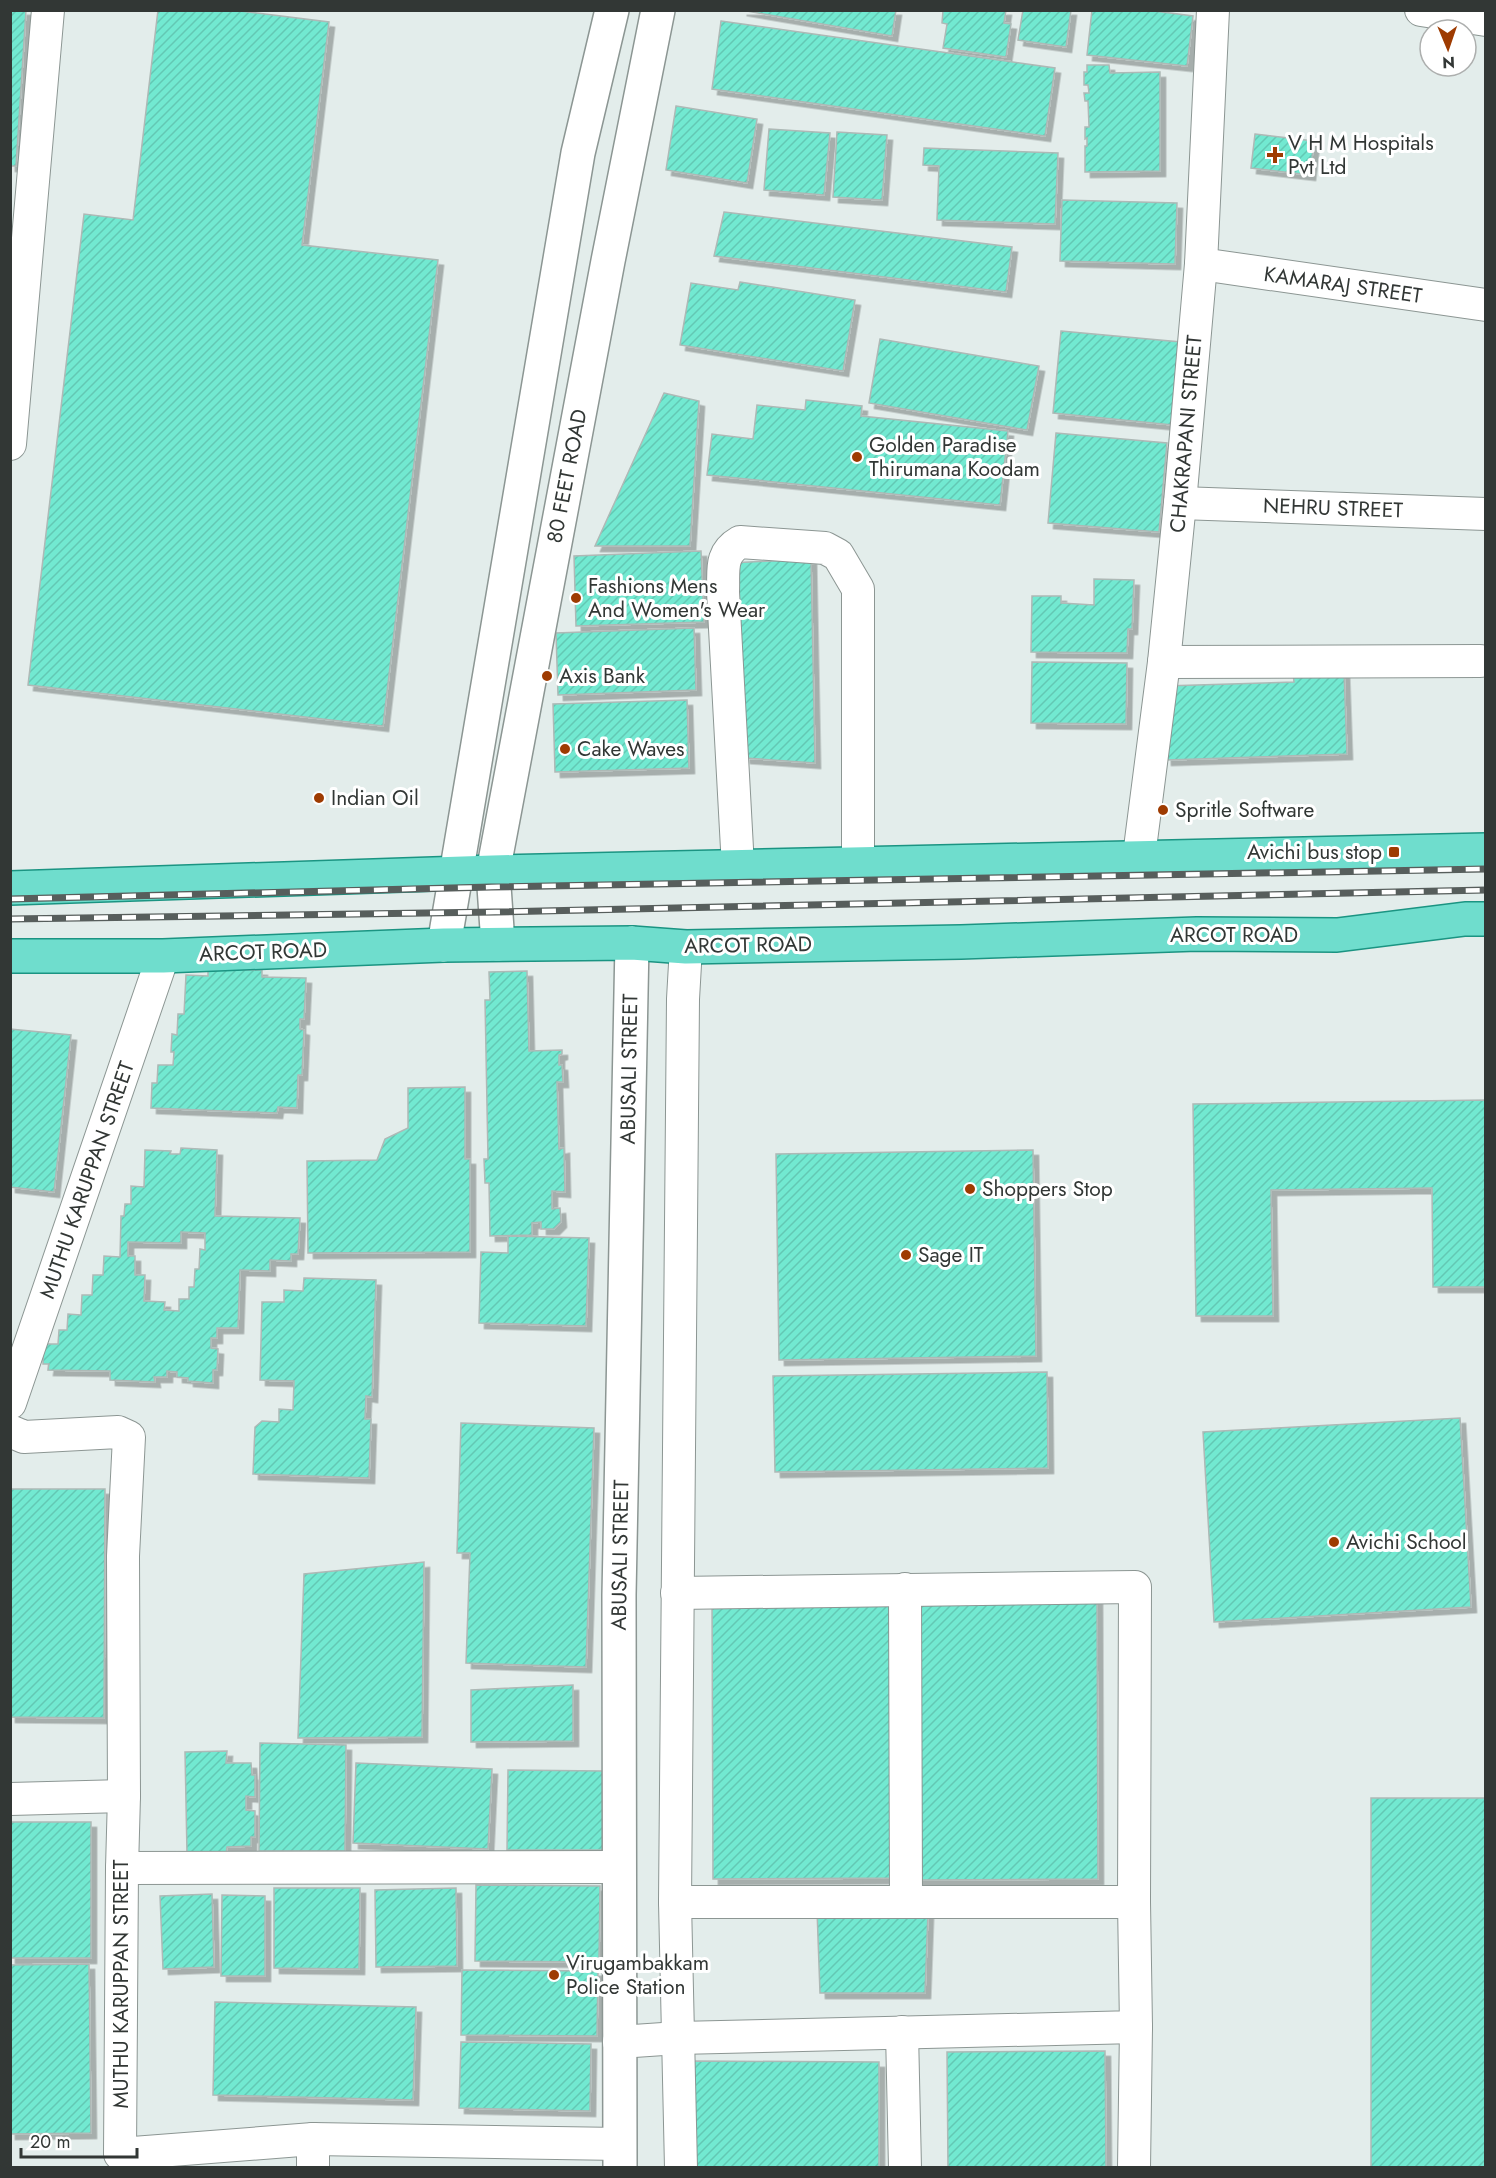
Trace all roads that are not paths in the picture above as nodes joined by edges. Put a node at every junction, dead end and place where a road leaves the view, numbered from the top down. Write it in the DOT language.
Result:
graph roads {
  1 [pos="48,10"];
  2 [pos="612,10"];
  3 [pos="658,10"];
  4 [pos="1213,10"];
  5 [pos="1421,10"];
  6 [pos="1485,20"];
  7 [pos="1201,264"];
  8 [pos="18,277"];
  9 [pos="1485,305"];
  10 [pos="10,444"];
  11 [pos="1180,503"];
  12 [pos="1485,514"];
  13 [pos="1480,661"];
  14 [pos="1164,662"];
  15 [pos="1485,850"];
  16 [pos="1139,856"];
  17 [pos="858,864"];
  18 [pos="738,867"];
  19 [pos="493,872"];
  20 [pos="457,874"];
  21 [pos="10,888"];
  22 [pos="1485,919"];
  23 [pos="632,943"];
  24 [pos="498,944"];
  25 [pos="444,945"];
  26 [pos="686,947"];
  27 [pos="163,956"];
  28 [pos="10,957"];
  29 [pos="10,1403"];
  30 [pos="10,1431"];
  31 [pos="905,1589"];
  32 [pos="677,1593"];
  33 [pos="124,1796"];
  34 [pos="10,1799"];
  35 [pos="618,1867"];
  36 [pos="122,1868"];
  37 [pos="906,1901"];
  38 [pos="675,1902"];
  39 [pos="1134,1902"];
  40 [pos="1136,2027"];
  41 [pos="902,2032"];
  42 [pos="678,2038"];
  43 [pos="619,2042"];
  44 [pos="313,2153"];
  45 [pos="620,2156"];
  46 [pos="119,2161"];
  47 [pos="681,2168"];
  48 [pos="905,2168"];
  49 [pos="1134,2168"];
  1 -- 8 [label="street"];
  2 -- 20 [label="street, 80 FEET ROAD"];
  3 -- 19 [label="street, 80 FEET ROAD"];
  4 -- 7 [label="street, CHAKRAPANI STREET"];
  5 -- 6 [label="street"];
  7 -- 9 [label="street, KAMARAJ STREET"];
  7 -- 11 [label="street, CHAKRAPANI STREET"];
  8 -- 10 [label="street"];
  11 -- 12 [label="street, NEHRU STREET"];
  11 -- 14 [label="street, CHAKRAPANI STREET"];
  13 -- 14 [label="street"];
  14 -- 16 [label="street, CHAKRAPANI STREET"];
  15 -- 16 [label="main road"];
  16 -- 17 [label="main road"];
  17 -- 18 [label="main road"];
  17 -- 18 [label="street"];
  18 -- 19 [label="main road"];
  19 -- 20 [label="main road"];
  19 -- 24 [label="street, 80 FEET ROAD"];
  20 -- 21 [label="main road"];
  20 -- 25 [label="street, 80 FEET ROAD"];
  22 -- 26 [label="main road, ARCOT ROAD"];
  23 -- 24 [label="main road, ARCOT ROAD"];
  23 -- 26 [label="main road, ARCOT ROAD"];
  23 -- 35 [label="street, ABUSALI STREET"];
  24 -- 25 [label="main road, ARCOT ROAD"];
  25 -- 27 [label="main road, ARCOT ROAD"];
  26 -- 32 [label="street"];
  27 -- 28 [label="main road, ARCOT ROAD"];
  27 -- 29 [label="street, MUTHU KARUPPAN STREET"];
  30 -- 33 [label="street, MUTHU KARUPPAN STREET"];
  31 -- 32 [label="street"];
  31 -- 37 [label="street"];
  31 -- 39 [label="street"];
  32 -- 38 [label="street"];
  33 -- 34 [label="street"];
  33 -- 36 [label="street, MUTHU KARUPPAN STREET"];
  35 -- 36 [label="street"];
  35 -- 43 [label="street, ABUSALI STREET"];
  36 -- 46 [label="street, MUTHU KARUPPAN STREET"];
  37 -- 38 [label="street"];
  37 -- 39 [label="street"];
  38 -- 42 [label="street"];
  39 -- 40 [label="street"];
  40 -- 41 [label="street"];
  40 -- 49 [label="street"];
  41 -- 42 [label="street"];
  41 -- 48 [label="street"];
  42 -- 43 [label="street"];
  42 -- 47 [label="street"];
  43 -- 45 [label="street, ABUSALI STREET"];
  44 -- 45 [label="street, MUTHU KARUPPAN STREET"];
  44 -- 46 [label="street, MUTHU KARUPPAN STREET"];
}
